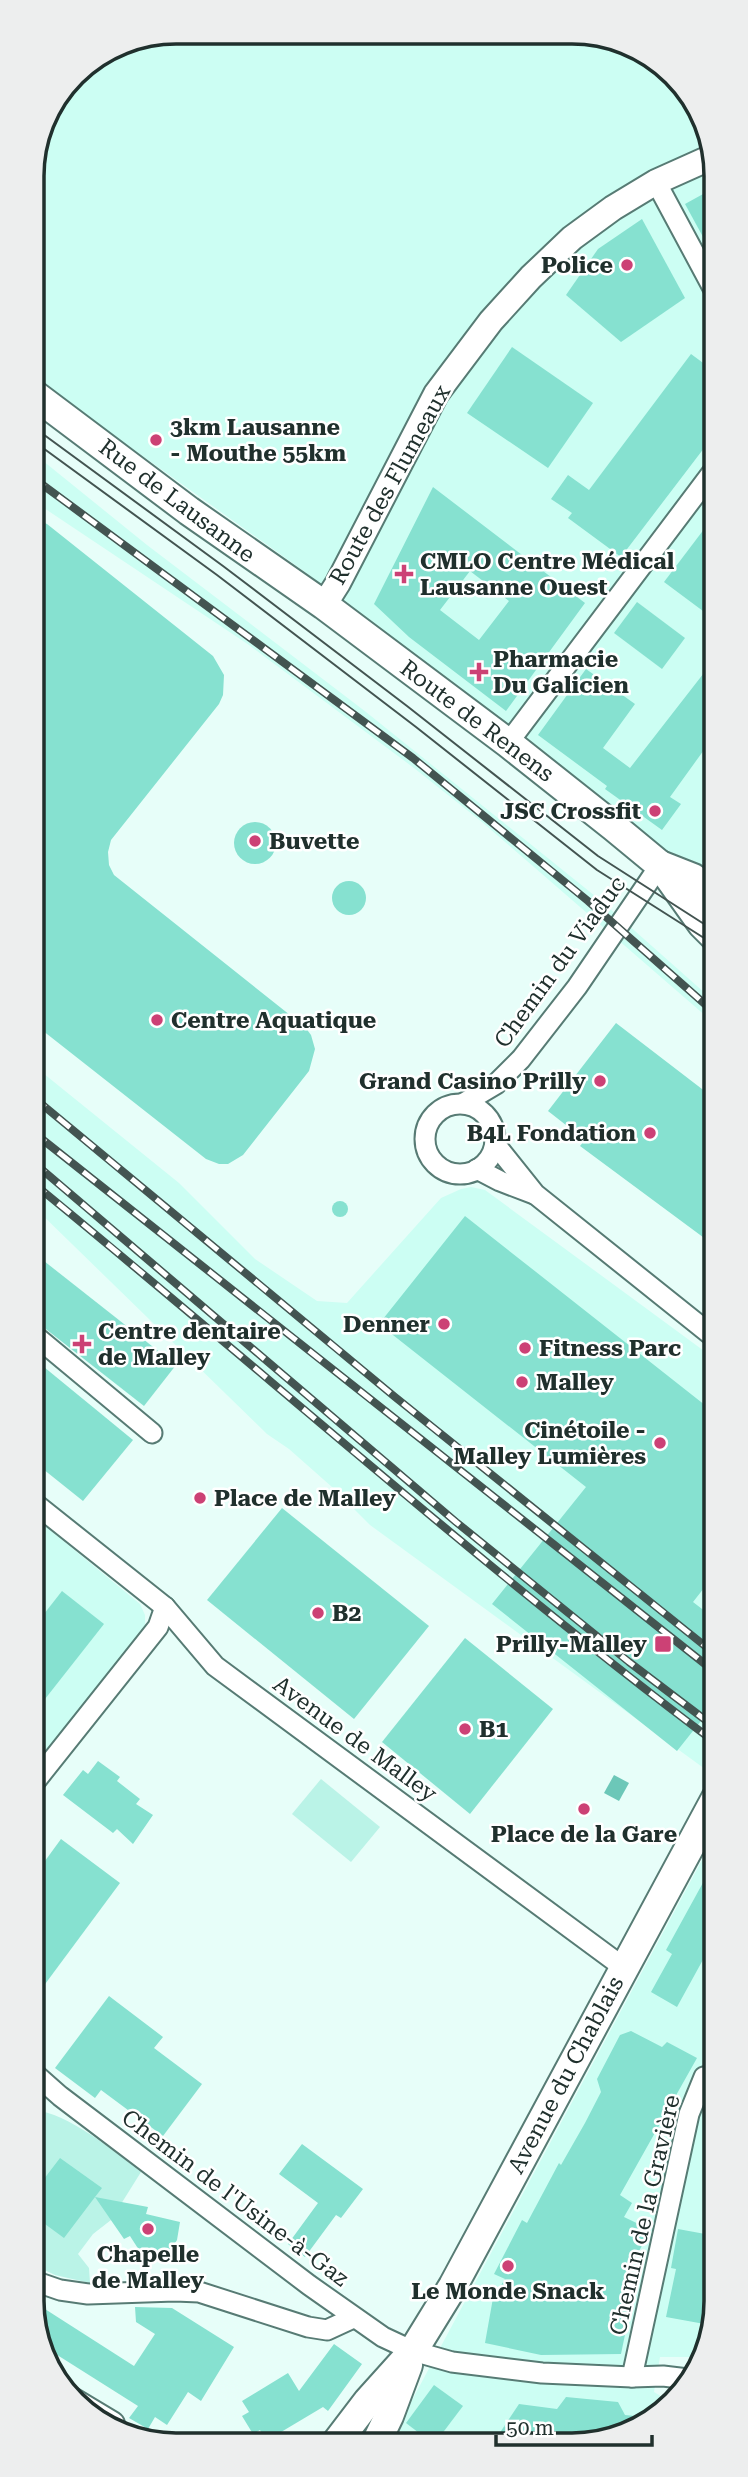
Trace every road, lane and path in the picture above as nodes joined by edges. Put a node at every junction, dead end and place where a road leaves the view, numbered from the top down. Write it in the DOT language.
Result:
graph roads {
  1 [pos="703,161"];
  2 [pos="656,182"];
  3 [pos="704,271"];
  4 [pos="44,402"];
  5 [pos="704,483"];
  6 [pos="324,606"];
  7 [pos="508,743"];
  8 [pos="660,865"];
  9 [pos="704,886"];
  10 [pos="704,926"];
  11 [pos="496,1084"];
  12 [pos="464,1103"];
  13 [pos="492,1122"];
  14 [pos="495,1144"];
  15 [pos="477,1169"];
  16 [pos="534,1194"];
  17 [pos="704,1329"];
  18 [pos="44,1343"];
  19 [pos="152,1433"];
  20 [pos="73,1534"];
  21 [pos="165,1607"];
  22 [pos="44,1770"];
  23 [pos="704,1820"];
  24 [pos="623,1967"];
  25 [pos="704,2079"];
  26 [pos="44,2082"];
  27 [pos="44,2284"];
  28 [pos="353,2318"];
  29 [pos="413,2351"];
  30 [pos="632,2377"];
  31 [pos="679,2378"];
  32 [pos="344,2433"];
  33 [pos="381,2433"];
  1 -- 2 [label="street, Route des Flumeaux"];
  2 -- 3 [label="street"];
  2 -- 6 [label="street, Route des Flumeaux"];
  4 -- 6 [label="main road, Rue de Lausanne"];
  5 -- 7 [label="street"];
  6 -- 7 [label="main road, Route de Renens"];
  7 -- 8 [label="main road, Route de Renens"];
  8 -- 9 [label="main road, Route de Renens"];
  8 -- 10 [label="main road, Route de Renens"];
  8 -- 11 [label="street, Chemin du Viaduc"];
  11 -- 12 [label="street, Chemin du Viaduc"];
  11 -- 13 [label="street"];
  12 -- 13 [label="street"];
  12 -- 15 [label="street"];
  13 -- 14 [label="street"];
  14 -- 15 [label="street"];
  14 -- 16 [label="street"];
  15 -- 16 [label="street"];
  16 -- 17 [label="street"];
  18 -- 19 [label="street"];
  20 -- 21 [label="street, Avenue de Malley"];
  21 -- 22 [label="street"];
  21 -- 24 [label="street, Avenue de Malley"];
  23 -- 24 [label="main road, Avenue du Chablais"];
  24 -- 29 [label="main road, Avenue du Chablais"];
  25 -- 30 [label="street, Chemin de la Gravière"];
  26 -- 28 [label="street, Chemin de l'Usine-à-Gaz"];
  27 -- 28 [label="street"];
  28 -- 29 [label="street, Chemin de l'Usine-à-Gaz"];
  29 -- 30 [label="street, Chemin de l'Usine-à-Gaz"];
  29 -- 32 [label="main road, Avenue du Chablais"];
  29 -- 33 [label="main road, Avenue du Chablais"];
  30 -- 31 [label="street, Chemin de l'Usine-à-Gaz"];
}
